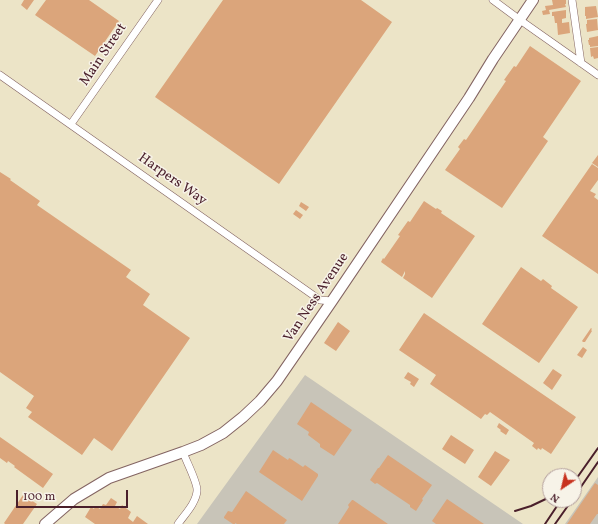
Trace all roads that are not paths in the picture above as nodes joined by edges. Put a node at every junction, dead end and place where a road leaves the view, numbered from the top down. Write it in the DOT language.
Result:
graph roads {
  1 [pos="158,0"];
  2 [pos="493,0"];
  3 [pos="533,0"];
  4 [pos="572,0"];
  5 [pos="520,20"];
  6 [pos="581,63"];
  7 [pos="0,74"];
  8 [pos="598,75"];
  9 [pos="71,124"];
  10 [pos="332,302"];
  11 [pos="182,452"];
  12 [pos="45,524"];
  13 [pos="178,524"];
  1 -- 9 [label="street, Main Street"];
  2 -- 5 [label="street"];
  3 -- 5 [label="main road, Van Ness Avenue"];
  4 -- 6 [label="street"];
  5 -- 6 [label="street"];
  5 -- 10 [label="main road, Van Ness Avenue"];
  6 -- 8 [label="street"];
  7 -- 9 [label="street, Harpers Way"];
  9 -- 10 [label="street, Harpers Way"];
  10 -- 11 [label="main road, Van Ness Avenue"];
  11 -- 12 [label="main road, Van Ness Avenue"];
  11 -- 13 [label="street"];
}
